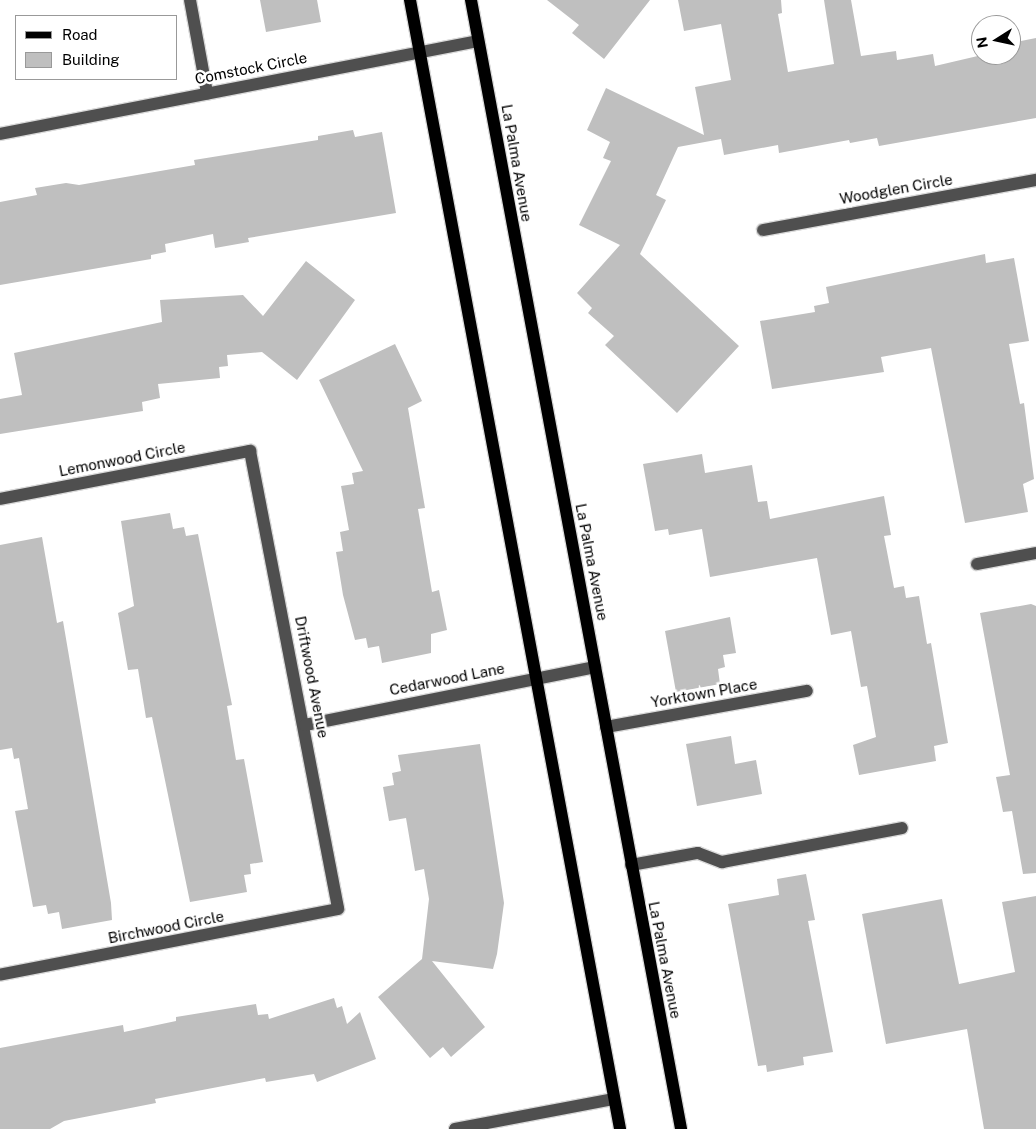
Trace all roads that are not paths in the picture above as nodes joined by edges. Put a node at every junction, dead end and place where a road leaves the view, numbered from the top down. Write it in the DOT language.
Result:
graph roads {
  1 [pos="190,0"];
  2 [pos="410,0"];
  3 [pos="471,0"];
  4 [pos="478,41"];
  5 [pos="420,52"];
  6 [pos="207,93"];
  7 [pos="0,134"];
  8 [pos="1036,180"];
  9 [pos="763,230"];
  10 [pos="250,451"];
  11 [pos="0,499"];
  12 [pos="1036,553"];
  13 [pos="976,564"];
  14 [pos="595,667"];
  15 [pos="536,678"];
  16 [pos="807,691"];
  17 [pos="305,725"];
  18 [pos="606,728"];
  19 [pos="902,828"];
  20 [pos="631,865"];
  21 [pos="338,910"];
  22 [pos="0,976"];
  23 [pos="614,1099"];
  24 [pos="455,1129"];
  25 [pos="620,1129"];
  26 [pos="681,1129"];
  1 -- 6 [label="street"];
  2 -- 5 [label="main road"];
  3 -- 4 [label="main road, La Palma Avenue"];
  4 -- 5 [label="street, Comstock Circle"];
  4 -- 14 [label="main road, La Palma Avenue"];
  5 -- 6 [label="street, Comstock Circle"];
  5 -- 15 [label="main road"];
  6 -- 7 [label="street, Comstock Circle"];
  8 -- 9 [label="street, Woodglen Circle"];
  10 -- 11 [label="street, Lemonwood Circle"];
  10 -- 17 [label="street, Driftwood Avenue"];
  12 -- 13 [label="street"];
  14 -- 15 [label="street, Cedarwood Lane"];
  14 -- 18 [label="main road, La Palma Avenue"];
  15 -- 17 [label="street, Cedarwood Lane"];
  15 -- 23 [label="main road"];
  16 -- 18 [label="street, Yorktown Place"];
  17 -- 21 [label="street, Driftwood Avenue"];
  18 -- 20 [label="main road, La Palma Avenue"];
  19 -- 20 [label="street"];
  20 -- 26 [label="main road, La Palma Avenue"];
  21 -- 22 [label="street, Birchwood Circle"];
  23 -- 24 [label="street"];
  23 -- 25 [label="main road"];
}
